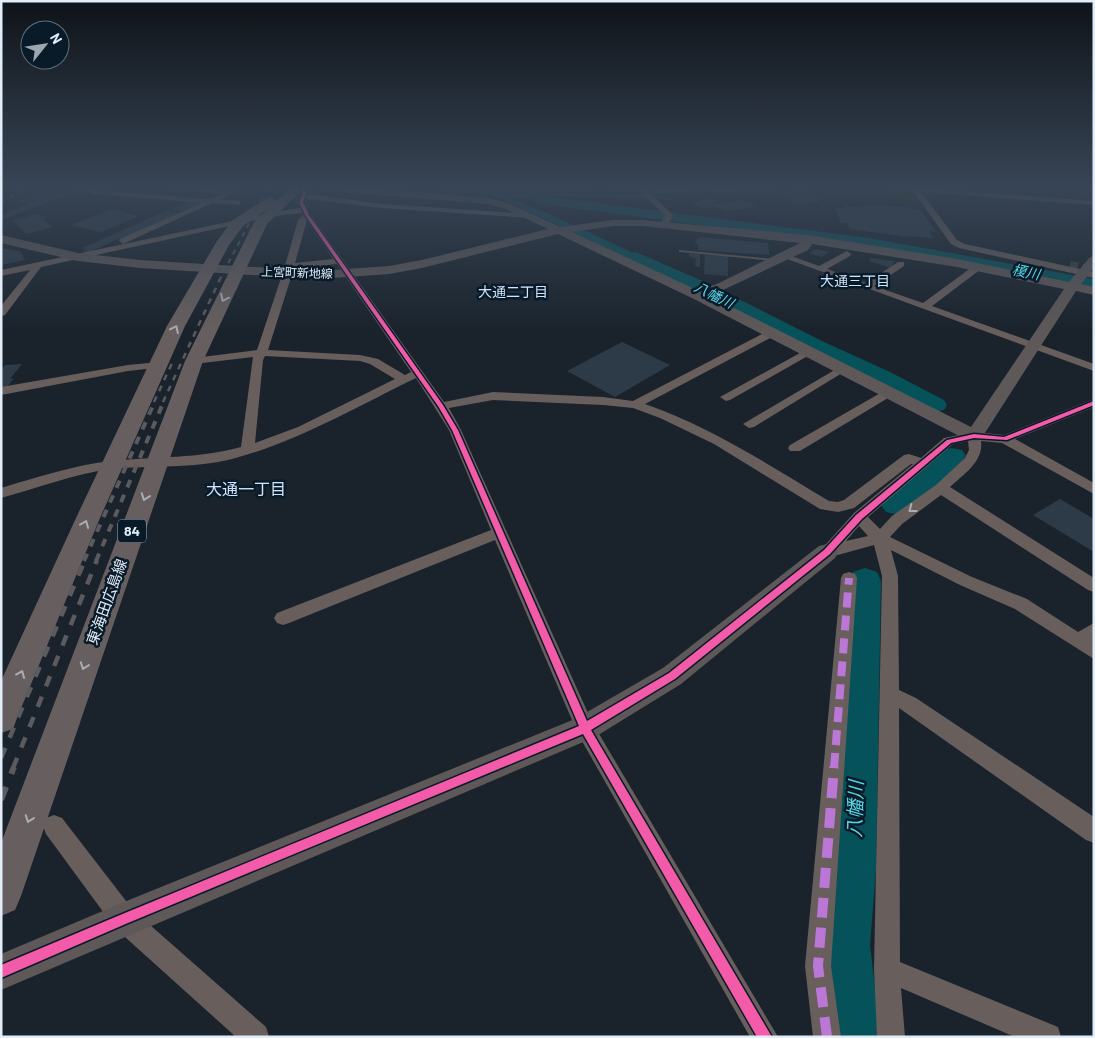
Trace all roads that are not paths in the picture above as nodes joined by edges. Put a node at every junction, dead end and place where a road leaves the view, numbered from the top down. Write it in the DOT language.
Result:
graph roads {
  1 [pos="135,235"];
  2 [pos="158,235"];
  3 [pos="225,235"];
  4 [pos="255,235"];
  5 [pos="298,235"];
  6 [pos="324,235"];
  7 [pos="539,235"];
  8 [pos="583,235"];
  9 [pos="782,235"];
  10 [pos="949,235"];
  11 [pos="1,239"];
  12 [pos="808,239"];
  13 [pos="681,251"];
  14 [pos="985,251"];
  15 [pos="97,253"];
  16 [pos="847,254"];
  17 [pos="78,257"];
  18 [pos="778,258"];
  19 [pos="339,261"];
  20 [pos="901,264"];
  21 [pos="1070,265"];
  22 [pos="37,266"];
  23 [pos="978,267"];
  24 [pos="208,268"];
  25 [pos="288,269"];
  26 [pos="238,270"];
  27 [pos="820,270"];
  28 [pos="1,273"];
  29 [pos="347,274"];
  30 [pos="1084,274"];
  31 [pos="867,286"];
  32 [pos="1094,292"];
  33 [pos="699,296"];
  34 [pos="924,307"];
  35 [pos="1,313"];
  36 [pos="772,333"];
  37 [pos="1033,346"];
  38 [pos="809,351"];
  39 [pos="262,353"];
  40 [pos="194,360"];
  41 [pos="159,365"];
  42 [pos="842,368"];
  43 [pos="1094,368"];
  44 [pos="418,373"];
  45 [pos="403,379"];
  46 [pos="1,391"];
  47 [pos="889,392"];
  48 [pos="726,397"];
  49 [pos="1094,403"];
  50 [pos="635,405"];
  51 [pos="441,406"];
  52 [pos="749,424"];
  53 [pos="974,436"];
  54 [pos="1005,439"];
  55 [pos="795,448"];
  56 [pos="248,449"];
  57 [pos="157,462"];
  58 [pos="922,464"];
  59 [pos="112,465"];
  60 [pos="941,488"];
  61 [pos="1094,489"];
  62 [pos="1,492"];
  63 [pos="859,517"];
  64 [pos="499,533"];
  65 [pos="880,538"];
  66 [pos="827,552"];
  67 [pos="849,578"];
  68 [pos="1094,586"];
  69 [pos="283,618"];
  70 [pos="1094,630"];
  71 [pos="1079,641"];
  72 [pos="1094,651"];
  73 [pos="890,694"];
  74 [pos="1,718"];
  75 [pos="585,728"];
  76 [pos="54,826"];
  77 [pos="1094,832"];
  78 [pos="1,896"];
  79 [pos="124,919"];
  80 [pos="887,968"];
  81 [pos="1,972"];
  82 [pos="256,1037"];
  83 [pos="765,1037"];
  84 [pos="827,1037"];
  85 [pos="891,1037"];
  86 [pos="1048,1037"];
  1 -- 15 [label="street"];
  2 -- 15 [label="street"];
  3 -- 24 [label="main road"];
  4 -- 26 [label="main road, 東海田広島線 / 84"];
  5 -- 25 [label="street"];
  6 -- 19 [label="street"];
  7 -- 29 [label="street, 上宮町新地線"];
  8 -- 33 [label="street"];
  9 -- 12 [label="street, 上宮町新地線"];
  10 -- 14 [label="street"];
  11 -- 17 [label="street, 上宮町新地線"];
  12 -- 18 [label="street"];
  12 -- 23 [label="street, 上宮町新地線"];
  13 -- 18 [label="lane"];
  14 -- 21 [label="street"];
  14 -- 30 [label="street"];
  15 -- 17 [label="street"];
  16 -- 27 [label="street"];
  17 -- 22 [label="street"];
  17 -- 24 [label="street, 上宮町新地線"];
  18 -- 27 [label="street"];
  18 -- 33 [label="street"];
  19 -- 25 [label="street"];
  19 -- 29 [label="street"];
  20 -- 31 [label="street"];
  22 -- 28 [label="street"];
  22 -- 35 [label="street"];
  23 -- 30 [label="street, 上宮町新地線"];
  23 -- 34 [label="street"];
  24 -- 26 [label="street, 上宮町新地線"];
  41 -- 24 [label="main road, one-way"];
  25 -- 26 [label="street, 上宮町新地線"];
  25 -- 29 [label="street, 上宮町新地線"];
  25 -- 39 [label="street"];
  26 -- 40 [label="main road, 東海田広島線 / 84, one-way"];
  27 -- 31 [label="street"];
  29 -- 44 [label="street"];
  30 -- 32 [label="street, 上宮町新地線"];
  30 -- 37 [label="street"];
  31 -- 34 [label="street"];
  33 -- 36 [label="street"];
  34 -- 37 [label="street"];
  36 -- 38 [label="street"];
  36 -- 50 [label="street"];
  37 -- 43 [label="street"];
  37 -- 53 [label="street"];
  38 -- 42 [label="street"];
  38 -- 48 [label="street"];
  39 -- 40 [label="street"];
  39 -- 45 [label="street"];
  39 -- 56 [label="street"];
  40 -- 57 [label="main road, 東海田広島線 / 84"];
  41 -- 46 [label="street"];
  41 -- 59 [label="main road"];
  42 -- 47 [label="street"];
  42 -- 52 [label="street"];
  44 -- 45 [label="street"];
  44 -- 51 [label="street"];
  45 -- 56 [label="street"];
  47 -- 53 [label="street"];
  47 -- 55 [label="street"];
  49 -- 54 [label="street"];
  50 -- 51 [label="street"];
  50 -- 58 [label="street"];
  51 -- 64 [label="street"];
  53 -- 54 [label="street"];
  53 -- 58 [label="street"];
  53 -- 60 [label="street"];
  54 -- 61 [label="street"];
  56 -- 57 [label="street"];
  57 -- 59 [label="street"];
  57 -- 78 [label="main road, 東海田広島線 / 84, one-way"];
  58 -- 63 [label="street"];
  59 -- 62 [label="street"];
  74 -- 59 [label="main road, one-way"];
  60 -- 65 [label="street, one-way"];
  60 -- 68 [label="street"];
  63 -- 65 [label="street"];
  63 -- 66 [label="street"];
  64 -- 69 [label="street"];
  64 -- 75 [label="street"];
  65 -- 66 [label="street"];
  65 -- 71 [label="street"];
  65 -- 73 [label="street"];
  66 -- 75 [label="street"];
  67 -- 84 [label="street"];
  70 -- 71 [label="street"];
  71 -- 72 [label="street"];
  73 -- 77 [label="street"];
  73 -- 80 [label="street"];
  75 -- 79 [label="street"];
  75 -- 83 [label="street"];
  76 -- 79 [label="street"];
  79 -- 81 [label="street"];
  79 -- 82 [label="street"];
  80 -- 85 [label="street"];
  80 -- 86 [label="street"];
}
